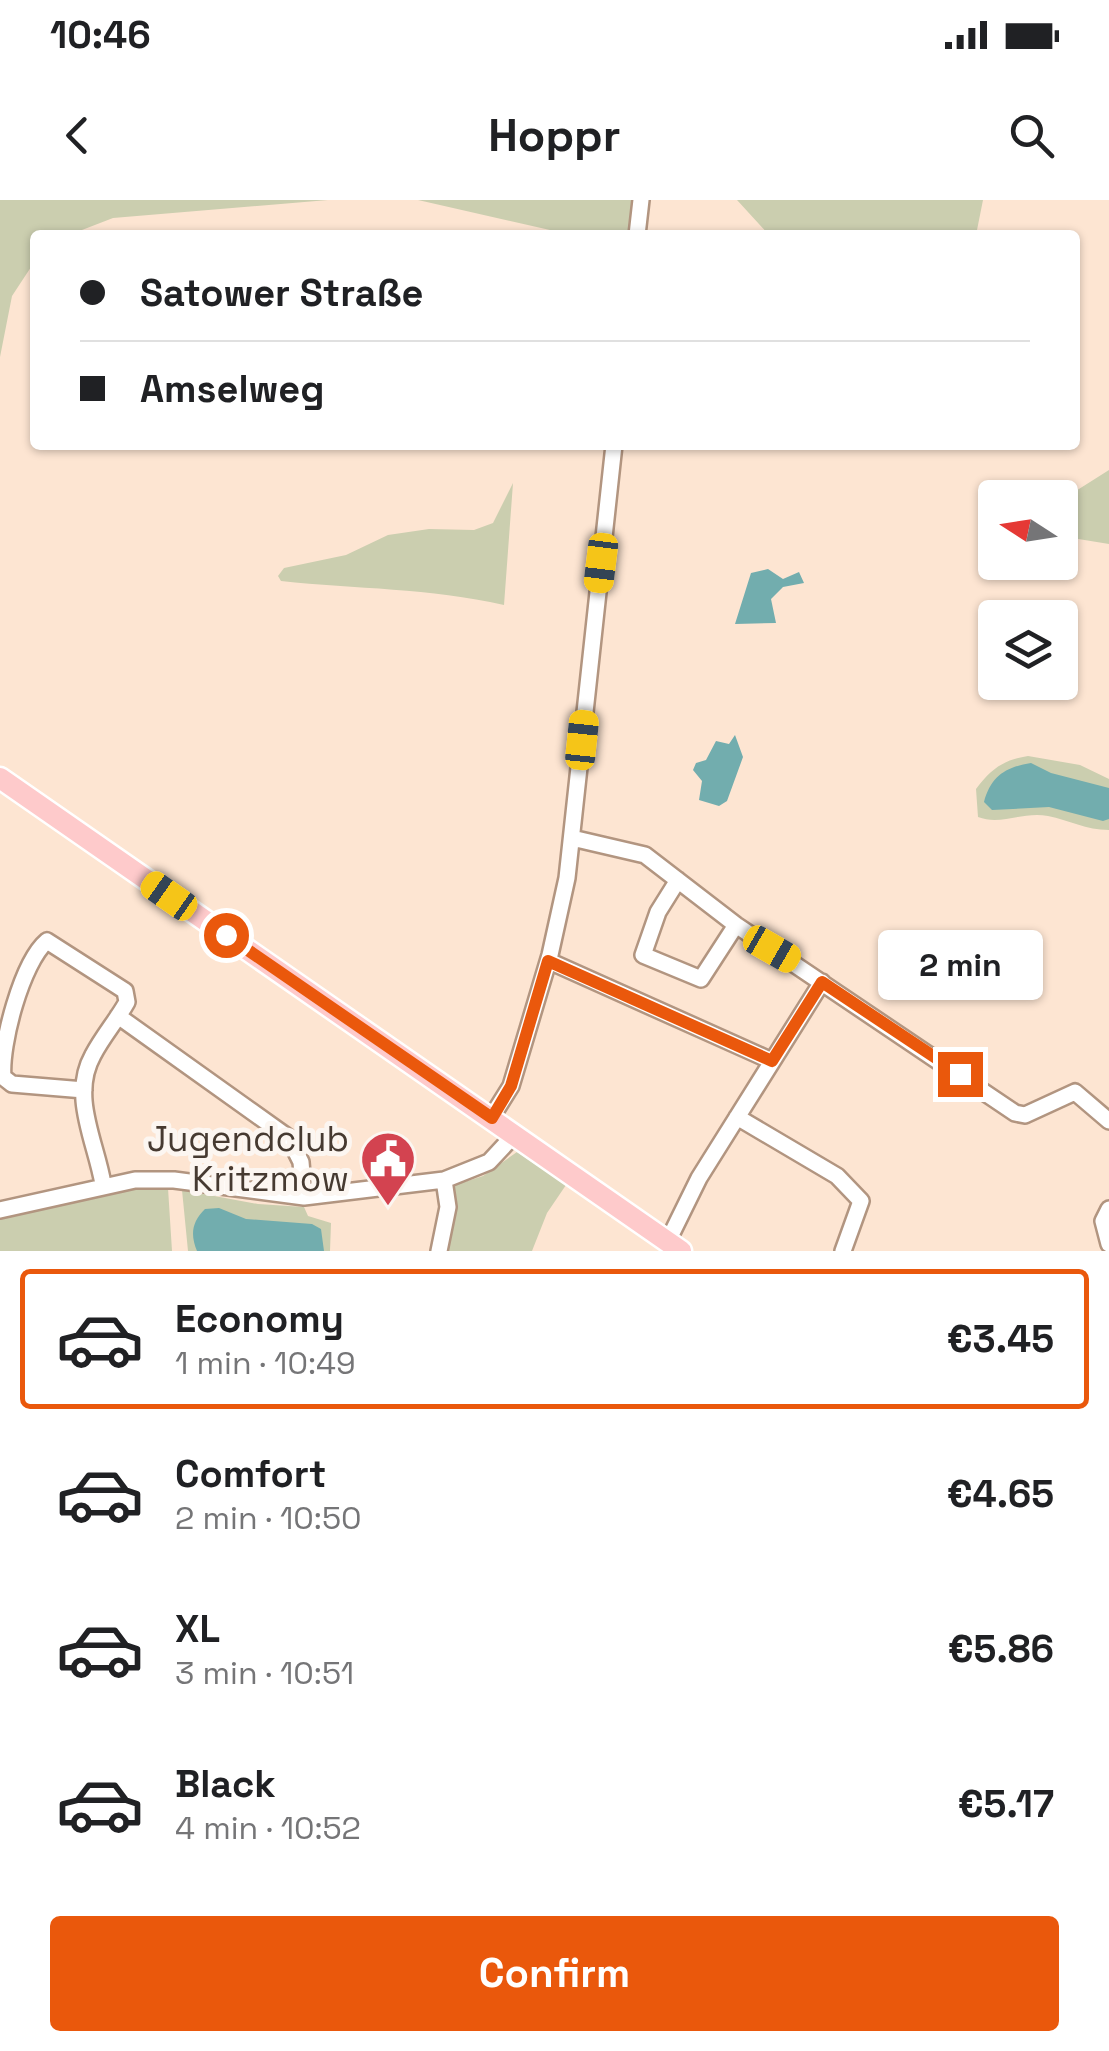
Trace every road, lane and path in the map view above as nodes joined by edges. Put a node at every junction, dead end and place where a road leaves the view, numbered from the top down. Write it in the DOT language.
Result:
graph roads {
  1 [pos="641,200"];
  2 [pos="638,230"];
  3 [pos="613,450"];
  4 [pos="0,778"];
  5 [pos="572,838"];
  6 [pos="678,880"];
  7 [pos="736,925"];
  8 [pos="548,961"];
  9 [pos="822,982"];
  10 [pos="118,1016"];
  11 [pos="772,1061"];
  12 [pos="84,1090"];
  13 [pos="737,1117"];
  14 [pos="492,1118"];
  15 [pos="1109,1121"];
  16 [pos="515,1134"];
  17 [pos="444,1180"];
  18 [pos="104,1184"];
  19 [pos="304,1197"];
  20 [pos="1109,1209"];
  21 [pos="0,1210"];
  22 [pos="1109,1244"];
  23 [pos="675,1246"];
  24 [pos="439,1251"];
  25 [pos="843,1251"];
  1 -- 2 [label="street"];
  3 -- 5 [label="street"];
  4 -- 14 [label="main road"];
  5 -- 6 [label="street"];
  5 -- 8 [label="street"];
  6 -- 7 [label="street"];
  6 -- 7 [label="street"];
  7 -- 9 [label="street"];
  8 -- 11 [label="street"];
  8 -- 14 [label="street"];
  9 -- 11 [label="street"];
  9 -- 15 [label="street"];
  10 -- 12 [label="street"];
  10 -- 12 [label="street"];
  10 -- 19 [label="street"];
  11 -- 13 [label="street"];
  12 -- 18 [label="street"];
  13 -- 23 [label="street"];
  13 -- 25 [label="street"];
  14 -- 16 [label="main road"];
  16 -- 17 [label="street"];
  16 -- 23 [label="main road"];
  17 -- 19 [label="street"];
  17 -- 24 [label="street"];
  18 -- 19 [label="street"];
  18 -- 21 [label="street"];
  20 -- 22 [label="street"];
}
